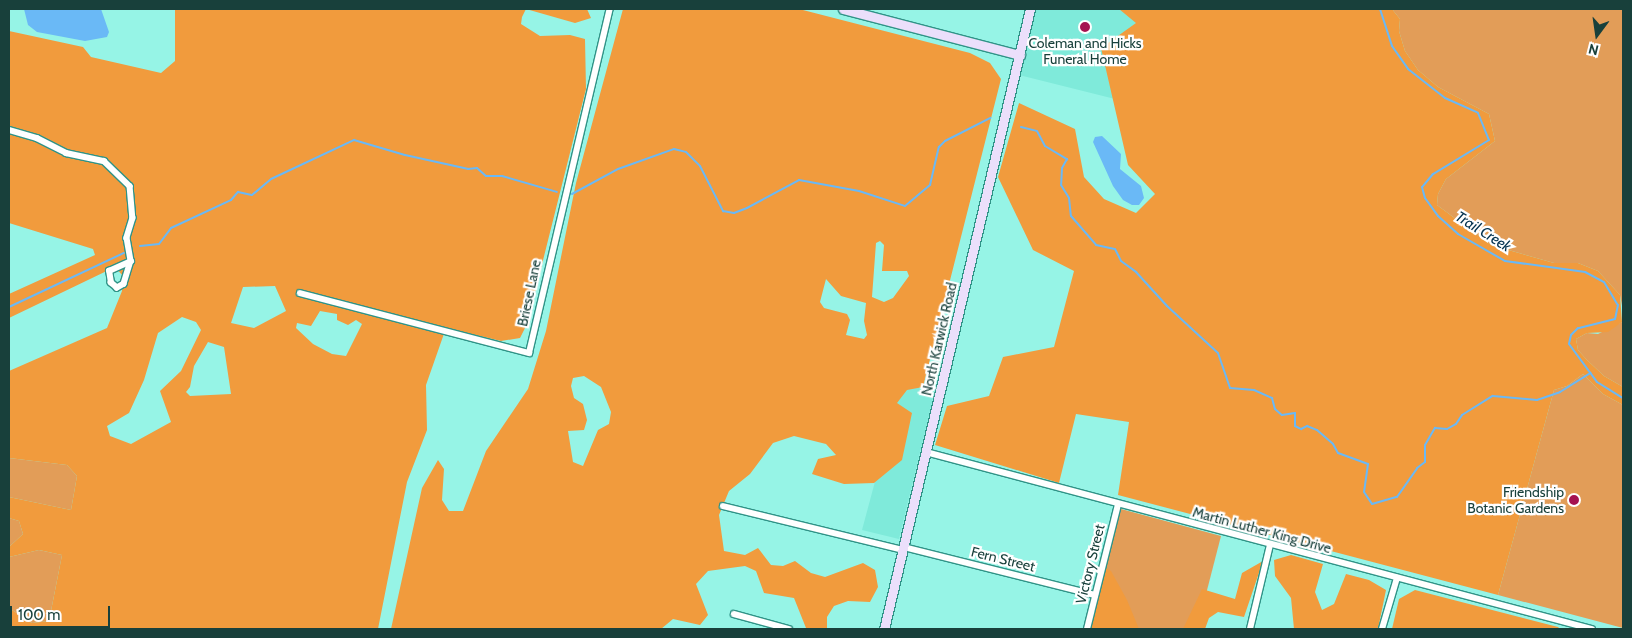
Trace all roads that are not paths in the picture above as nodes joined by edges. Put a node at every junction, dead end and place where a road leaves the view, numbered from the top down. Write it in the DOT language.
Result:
graph roads {
  1 [pos="610,9"];
  2 [pos="844,9"];
  3 [pos="1030,9"];
  4 [pos="1020,54"];
  5 [pos="9,130"];
  6 [pos="131,261"];
  7 [pos="300,293"];
  8 [pos="926,452"];
  9 [pos="1118,505"];
  10 [pos="723,506"];
  11 [pos="1270,545"];
  12 [pos="903,548"];
  13 [pos="1398,578"];
  14 [pos="1095,595"];
  15 [pos="734,614"];
  16 [pos="1570,626"];
  17 [pos="789,629"];
  18 [pos="884,629"];
  19 [pos="1087,629"];
  20 [pos="1250,629"];
  21 [pos="1382,629"];
  22 [pos="1592,629"];
  1 -- 7 [label="street, Briese Lane"];
  2 -- 4 [label="street"];
  3 -- 4 [label="street, North Karwick Road"];
  4 -- 8 [label="street, North Karwick Road"];
  5 -- 6 [label="street"];
  6 -- 6 [label="street"];
  8 -- 9 [label="street, Martin Luther King Drive"];
  8 -- 12 [label="street, North Karwick Road"];
  9 -- 11 [label="street, Martin Luther King Drive"];
  9 -- 14 [label="street, Victory Street"];
  10 -- 12 [label="street, Fern Street"];
  11 -- 13 [label="street, Martin Luther King Drive"];
  11 -- 20 [label="street"];
  12 -- 14 [label="street, Fern Street"];
  12 -- 18 [label="street, North Karwick Road"];
  13 -- 16 [label="street, Martin Luther King Drive"];
  13 -- 21 [label="street"];
  14 -- 19 [label="street, Victory Street"];
  15 -- 17 [label="street"];
  16 -- 22 [label="street, Martin Luther King Drive"];
}
